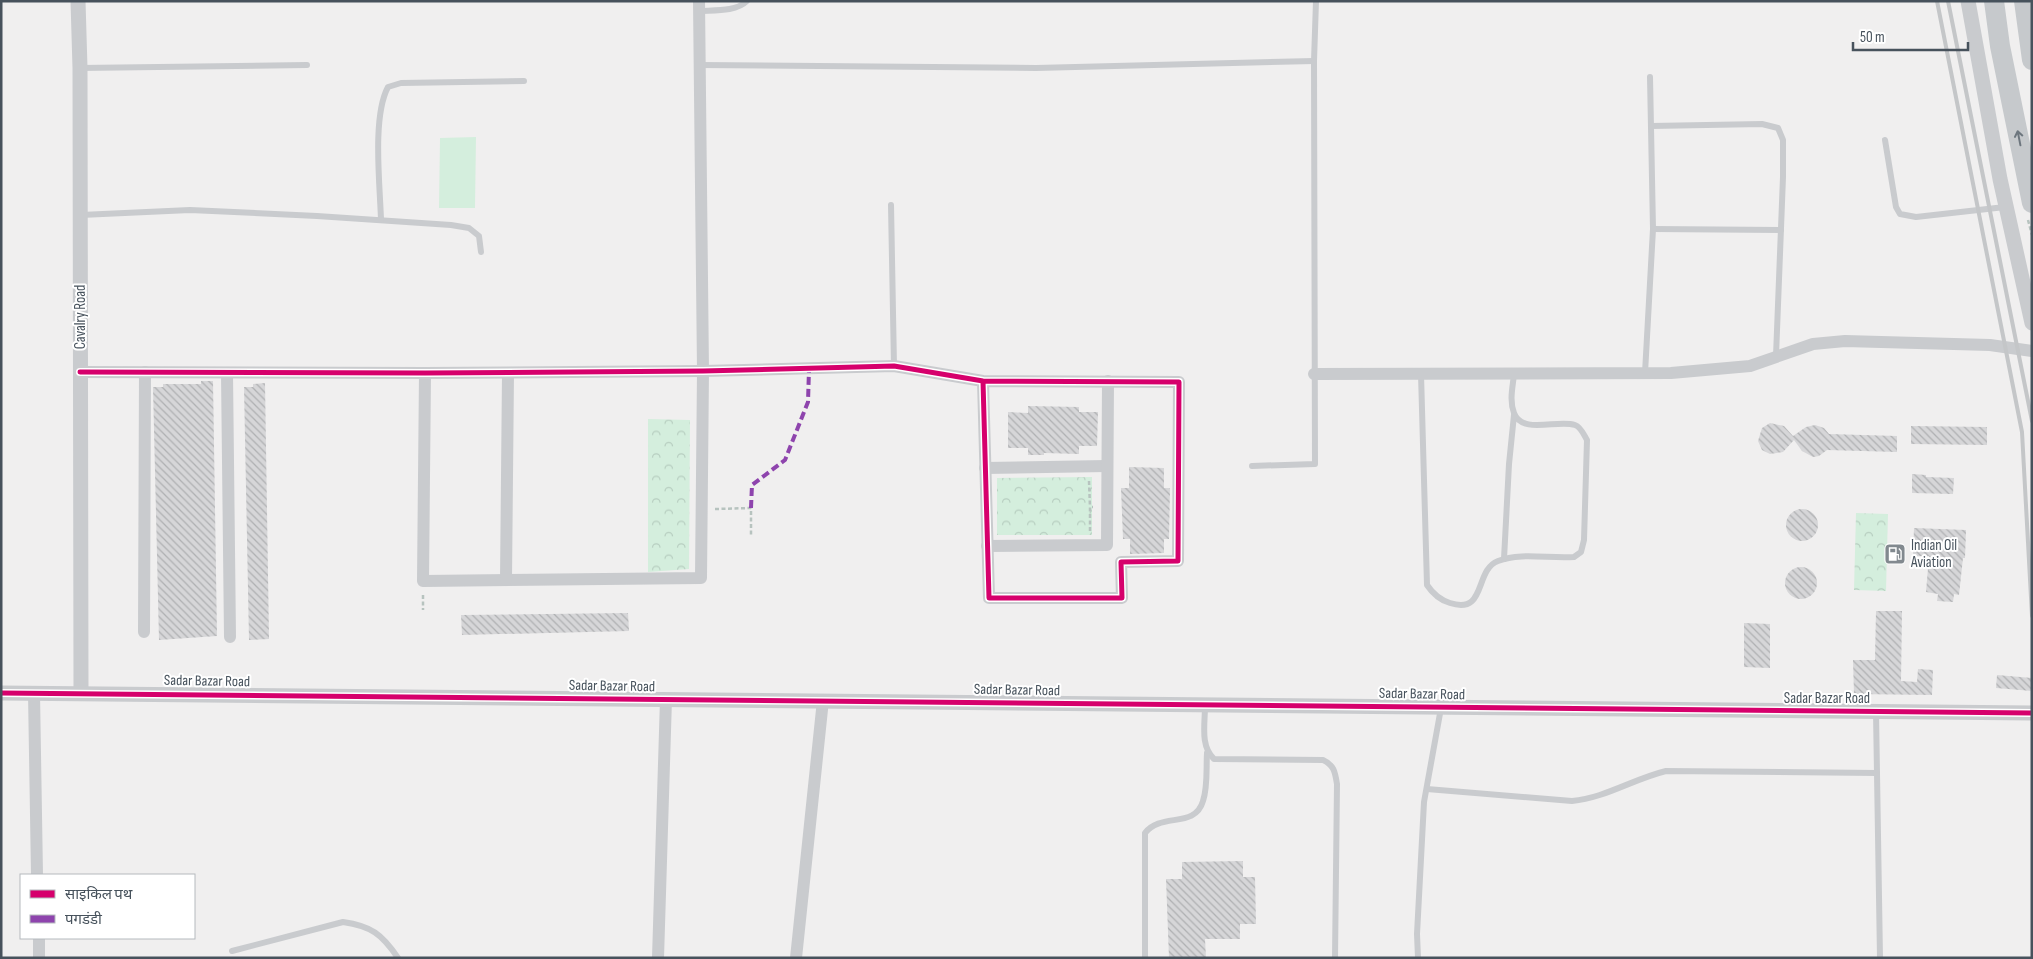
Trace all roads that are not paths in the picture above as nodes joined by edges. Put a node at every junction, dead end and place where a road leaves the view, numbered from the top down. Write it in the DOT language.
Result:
graph roads {
  1 [pos="78,1"];
  2 [pos="747,1"];
  3 [pos="1316,1"];
  4 [pos="1968,1"];
  5 [pos="1994,1"];
  6 [pos="2024,1"];
  7 [pos="699,6"];
  8 [pos="2032,60"];
  9 [pos="1314,61"];
  10 [pos="307,65"];
  11 [pos="699,65"];
  12 [pos="80,68"];
  13 [pos="1650,77"];
  14 [pos="524,81"];
  15 [pos="1651,126"];
  16 [pos="1885,140"];
  17 [pos="2032,203"];
  18 [pos="892,205"];
  19 [pos="2006,207"];
  20 [pos="80,215"];
  21 [pos="381,220"];
  22 [pos="1653,229"];
  23 [pos="1781,230"];
  24 [pos="481,252"];
  25 [pos="2032,323"];
  26 [pos="2032,351"];
  27 [pos="1776,356"];
  28 [pos="894,366"];
  29 [pos="703,371"];
  30 [pos="80,372"];
  31 [pos="145,372"];
  32 [pos="227,373"];
  33 [pos="425,373"];
  34 [pos="508,373"];
  35 [pos="1646,373"];
  36 [pos="1314,374"];
  37 [pos="1421,374"];
  38 [pos="1514,374"];
  39 [pos="983,381"];
  40 [pos="1108,381"];
  41 [pos="1514,414"];
  42 [pos="1107,466"];
  43 [pos="1252,466"];
  44 [pos="985,468"];
  45 [pos="1107,545"];
  46 [pos="987,546"];
  47 [pos="1504,559"];
  48 [pos="1122,562"];
  49 [pos="506,580"];
  50 [pos="144,632"];
  51 [pos="230,637"];
  52 [pos="81,692"];
  53 [pos="1,693"];
  54 [pos="34,693"];
  55 [pos="666,699"];
  56 [pos="823,700"];
  57 [pos="1205,704"];
  58 [pos="1442,707"];
  59 [pos="1876,710"];
  60 [pos="2032,713"];
  61 [pos="1208,753"];
  62 [pos="1877,773"];
  63 [pos="1427,789"];
  64 [pos="38,874"];
  65 [pos="39,939"];
  66 [pos="232,951"];
  67 [pos="39,958"];
  68 [pos="398,958"];
  69 [pos="658,958"];
  70 [pos="796,958"];
  71 [pos="1145,958"];
  72 [pos="1336,958"];
  73 [pos="1418,958"];
  74 [pos="1880,958"];
  1 -- 12 [label="street, Cavalry Road"];
  2 -- 7 [label="lane"];
  3 -- 9 [label="lane"];
  4 -- 19 [label="street"];
  17 -- 5 [label="main road, one-way"];
  6 -- 8 [label="main road"];
  7 -- 11 [label="street"];
  9 -- 11 [label="lane"];
  9 -- 36 [label="lane"];
  10 -- 12 [label="lane"];
  11 -- 29 [label="street"];
  12 -- 20 [label="street, Cavalry Road"];
  13 -- 15 [label="lane"];
  14 -- 21 [label="lane"];
  15 -- 22 [label="lane"];
  15 -- 23 [label="lane"];
  16 -- 19 [label="lane"];
  18 -- 28 [label="lane"];
  19 -- 25 [label="street"];
  20 -- 21 [label="lane"];
  20 -- 30 [label="street, Cavalry Road"];
  21 -- 24 [label="lane"];
  22 -- 23 [label="lane"];
  22 -- 35 [label="lane"];
  23 -- 27 [label="lane"];
  26 -- 27 [label="street"];
  27 -- 35 [label="street"];
  28 -- 29 [label="street"];
  28 -- 39 [label="street"];
  29 -- 34 [label="street"];
  29 -- 49 [label="street"];
  30 -- 31 [label="street"];
  30 -- 52 [label="street, Cavalry Road"];
  31 -- 32 [label="street"];
  31 -- 50 [label="street"];
  32 -- 33 [label="street"];
  32 -- 51 [label="street"];
  33 -- 34 [label="street"];
  33 -- 49 [label="street"];
  34 -- 49 [label="street"];
  35 -- 38 [label="street"];
  36 -- 37 [label="street"];
  36 -- 43 [label="lane"];
  37 -- 38 [label="street"];
  37 -- 47 [label="lane"];
  38 -- 41 [label="lane"];
  39 -- 40 [label="street"];
  39 -- 44 [label="street"];
  40 -- 42 [label="street"];
  40 -- 48 [label="street"];
  41 -- 47 [label="lane"];
  41 -- 47 [label="lane"];
  42 -- 44 [label="street"];
  42 -- 45 [label="street"];
  44 -- 46 [label="street"];
  45 -- 46 [label="street"];
  45 -- 48 [label="street"];
  46 -- 48 [label="street"];
  52 -- 54 [label="street, Sadar Bazar Road"];
  52 -- 55 [label="street, Sadar Bazar Road"];
  53 -- 54 [label="street, Sadar Bazar Road"];
  54 -- 64 [label="street"];
  55 -- 56 [label="street, Sadar Bazar Road"];
  55 -- 69 [label="street"];
  56 -- 57 [label="street, Sadar Bazar Road"];
  56 -- 70 [label="street"];
  57 -- 58 [label="street, Sadar Bazar Road"];
  57 -- 61 [label="lane"];
  58 -- 59 [label="street, Sadar Bazar Road"];
  58 -- 63 [label="lane"];
  59 -- 60 [label="street, Sadar Bazar Road"];
  59 -- 62 [label="lane"];
  61 -- 71 [label="lane"];
  61 -- 72 [label="lane"];
  62 -- 63 [label="lane"];
  62 -- 74 [label="lane"];
  63 -- 73 [label="lane"];
  65 -- 67 [label="street"];
  66 -- 68 [label="lane"];
}
